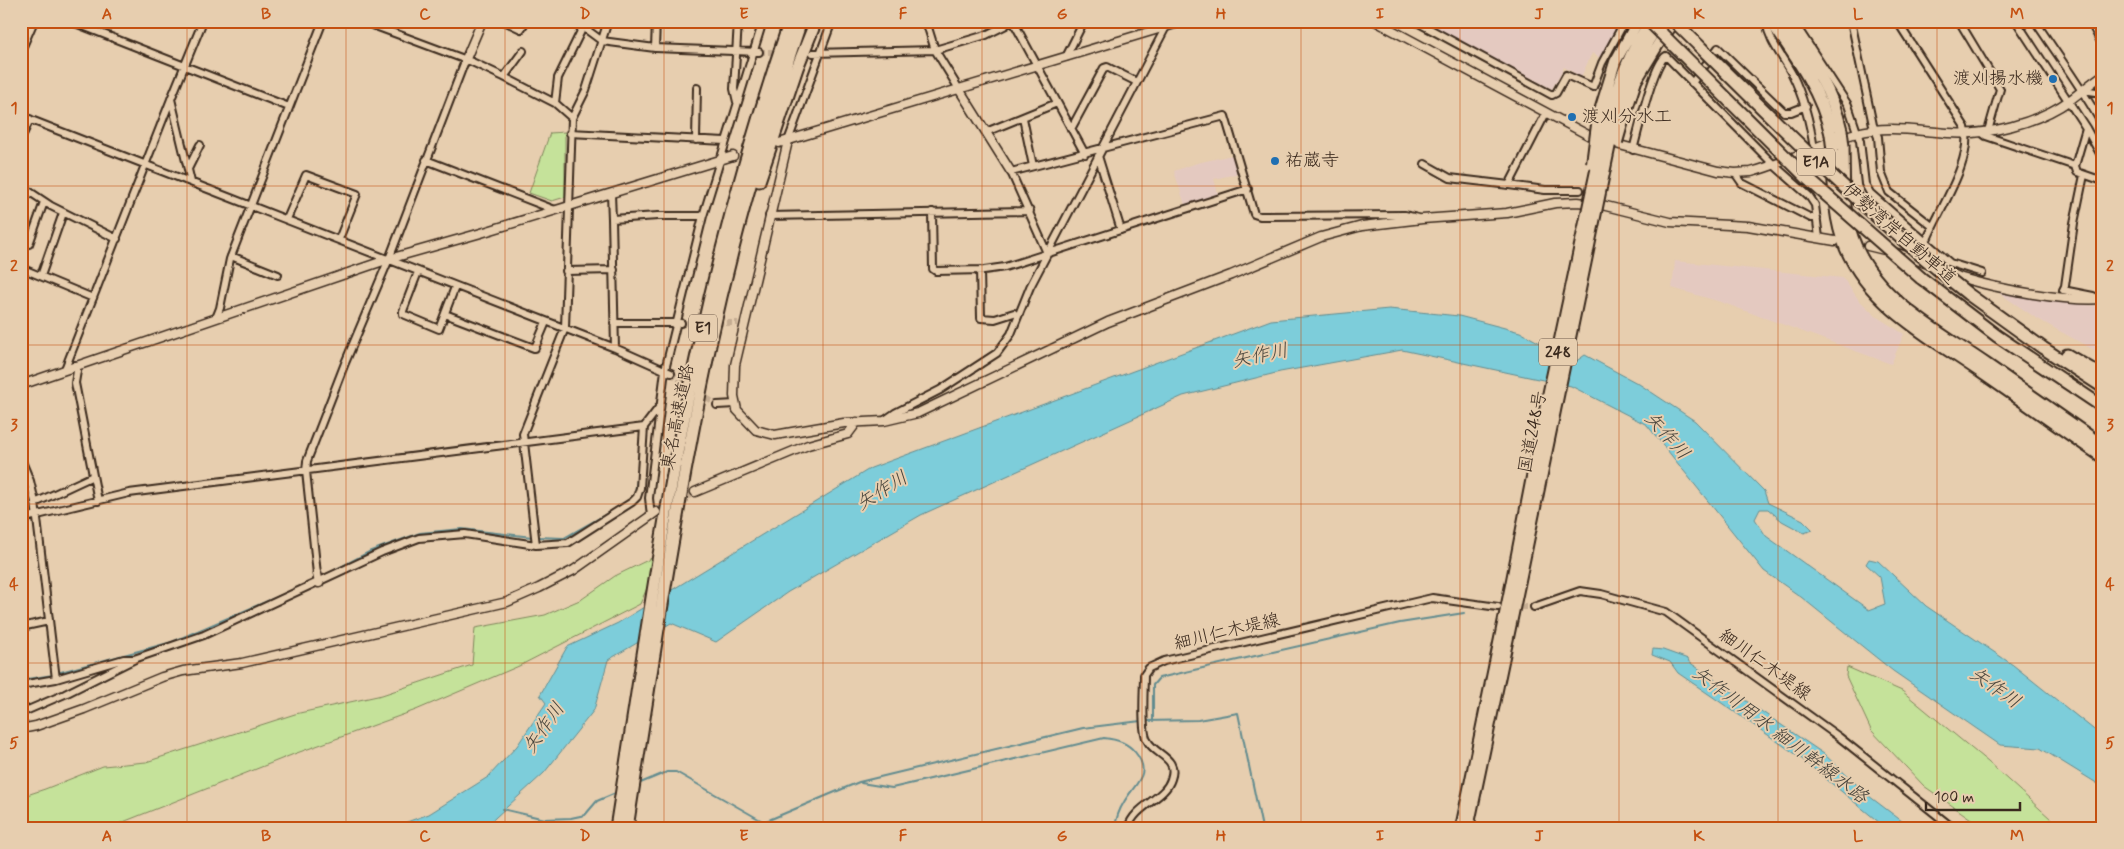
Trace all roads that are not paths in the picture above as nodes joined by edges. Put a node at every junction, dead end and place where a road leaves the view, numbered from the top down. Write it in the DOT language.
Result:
graph roads {
  1 [pos="34,21"];
  2 [pos="70,21"];
  3 [pos="203,21"];
  4 [pos="323,21"];
  5 [pos="362,21"];
  6 [pos="482,21"];
  7 [pos="504,21"];
  8 [pos="526,21"];
  9 [pos="576,21"];
  10 [pos="608,21"];
  11 [pos="656,21"];
  12 [pos="738,21"];
  13 [pos="763,21"];
  14 [pos="785,21"];
  15 [pos="790,21"];
  16 [pos="801,21"];
  17 [pos="816,21"];
  18 [pos="832,21"];
  19 [pos="926,21"];
  20 [pos="1008,21"];
  21 [pos="1013,21"];
  22 [pos="1084,21"];
  23 [pos="1185,21"];
  24 [pos="1375,21"];
  25 [pos="1414,21"];
  26 [pos="1625,21"];
  27 [pos="1638,21"];
  28 [pos="1650,21"];
  29 [pos="1661,21"];
  30 [pos="1675,21"];
  31 [pos="1766,21"];
  32 [pos="1771,21"];
  33 [pos="1784,21"];
  34 [pos="1793,21"];
  35 [pos="1851,21"];
  36 [pos="1898,21"];
  37 [pos="1959,21"];
  38 [pos="2016,21"];
  39 [pos="2090,21"];
  40 [pos="2038,22"];
  41 [pos="1167,24"];
  42 [pos="583,27"];
  43 [pos="602,40"];
  44 [pos="2103,46"];
  45 [pos="655,48"];
  46 [pos="935,50"];
  47 [pos="21,51"];
  48 [pos="523,51"];
  49 [pos="735,52"];
  50 [pos="756,52"];
  51 [pos="816,52"];
  52 [pos="1066,57"];
  53 [pos="465,61"];
  54 [pos="184,64"];
  55 [pos="1037,66"];
  56 [pos="2103,75"];
  57 [pos="504,77"];
  58 [pos="1137,82"];
  59 [pos="1692,84"];
  60 [pos="697,88"];
  61 [pos="959,89"];
  62 [pos="2082,91"];
  63 [pos="2103,93"];
  64 [pos="171,99"];
  65 [pos="2070,101"];
  66 [pos="737,102"];
  67 [pos="554,103"];
  68 [pos="1057,104"];
  69 [pos="1806,106"];
  70 [pos="290,107"];
  71 [pos="1546,113"];
  72 [pos="759,114"];
  73 [pos="21,116"];
  74 [pos="572,118"];
  75 [pos="1022,118"];
  76 [pos="30,119"];
  77 [pos="1611,119"];
  78 [pos="2103,126"];
  79 [pos="2086,128"];
  80 [pos="1071,129"];
  81 [pos="1875,130"];
  82 [pos="986,132"];
  83 [pos="1836,132"];
  84 [pos="1966,132"];
  85 [pos="1984,132"];
  86 [pos="570,133"];
  87 [pos="1857,133"];
  88 [pos="21,139"];
  89 [pos="696,140"];
  90 [pos="725,141"];
  91 [pos="788,141"];
  92 [pos="779,143"];
  93 [pos="200,145"];
  94 [pos="1838,148"];
  95 [pos="1102,149"];
  96 [pos="1814,149"];
  97 [pos="1633,150"];
  98 [pos="1085,154"];
  99 [pos="733,156"];
  100 [pos="1098,156"];
  101 [pos="2103,159"];
  102 [pos="426,160"];
  103 [pos="719,161"];
  104 [pos="1424,164"];
  105 [pos="146,165"];
  106 [pos="1774,165"];
  107 [pos="1033,166"];
  108 [pos="2075,166"];
  109 [pos="188,169"];
  110 [pos="1011,172"];
  111 [pos="1735,173"];
  112 [pos="2084,175"];
  113 [pos="2103,181"];
  114 [pos="191,182"];
  115 [pos="1508,185"];
  116 [pos="21,186"];
  117 [pos="1248,189"];
  118 [pos="1580,190"];
  119 [pos="611,194"];
  120 [pos="44,202"];
  121 [pos="252,205"];
  122 [pos="568,206"];
  123 [pos="555,210"];
  124 [pos="1030,211"];
  125 [pos="932,212"];
  126 [pos="63,213"];
  127 [pos="704,216"];
  128 [pos="769,216"];
  129 [pos="1817,218"];
  130 [pos="287,219"];
  131 [pos="612,219"];
  132 [pos="1422,219"];
  133 [pos="1932,226"];
  134 [pos="1121,230"];
  135 [pos="1818,238"];
  136 [pos="117,239"];
  137 [pos="339,239"];
  138 [pos="1835,241"];
  139 [pos="1926,242"];
  140 [pos="29,244"];
  141 [pos="1868,246"];
  142 [pos="1047,253"];
  143 [pos="231,256"];
  144 [pos="389,258"];
  145 [pos="21,268"];
  146 [pos="614,270"];
  147 [pos="980,270"];
  148 [pos="566,271"];
  149 [pos="418,272"];
  150 [pos="1982,273"];
  151 [pos="278,275"];
  152 [pos="41,276"];
  153 [pos="455,286"];
  154 [pos="724,287"];
  155 [pos="92,298"];
  156 [pos="2101,299"];
  157 [pos="1014,313"];
  158 [pos="445,314"];
  159 [pos="1998,316"];
  160 [pos="216,318"];
  161 [pos="546,322"];
  162 [pos="614,322"];
  163 [pos="679,322"];
  164 [pos="565,328"];
  165 [pos="615,348"];
  166 [pos="2033,361"];
  167 [pos="74,366"];
  168 [pos="65,369"];
  169 [pos="668,372"];
  170 [pos="2103,376"];
  171 [pos="21,385"];
  172 [pos="2103,387"];
  173 [pos="735,404"];
  174 [pos="717,405"];
  175 [pos="660,406"];
  176 [pos="2103,407"];
  177 [pos="2103,413"];
  178 [pos="884,421"];
  179 [pos="857,422"];
  180 [pos="644,427"];
  181 [pos="523,444"];
  182 [pos="2103,446"];
  183 [pos="2103,457"];
  184 [pos="21,459"];
  185 [pos="306,471"];
  186 [pos="93,476"];
  187 [pos="695,492"];
  188 [pos="98,501"];
  189 [pos="35,503"];
  190 [pos="654,514"];
  191 [pos="37,515"];
  192 [pos="21,519"];
  193 [pos="536,545"];
  194 [pos="317,574"];
  195 [pos="318,583"];
  196 [pos="1515,585"];
  197 [pos="1498,607"];
  198 [pos="1534,607"];
  199 [pos="49,621"];
  200 [pos="21,627"];
  201 [pos="137,658"];
  202 [pos="56,679"];
  203 [pos="21,685"];
  204 [pos="21,713"];
  205 [pos="21,730"];
  206 [pos="616,828"];
  207 [pos="627,828"];
  208 [pos="1128,828"];
  209 [pos="1461,828"];
  210 [pos="1468,828"];
  211 [pos="1953,828"];
  1 -- 47 [label="street"];
  2 -- 54 [label="street"];
  3 -- 54 [label="street"];
  4 -- 70 [label="street"];
  5 -- 53 [label="street"];
  6 -- 53 [label="street"];
  7 -- 8 [label="street"];
  9 -- 42 [label="street"];
  10 -- 43 [label="street"];
  11 -- 45 [label="street"];
  12 -- 49 [label="street"];
  13 -- 50 [label="street"];
  14 -- 72 [label="highway"];
  15 -- 72 [label="highway, 東名高速道路 / E1"];
  16 -- 154 [label="highway, 東名高速道路 / E1"];
  17 -- 154 [label="highway"];
  18 -- 51 [label="street"];
  19 -- 46 [label="street"];
  20 -- 46 [label="street"];
  21 -- 55 [label="street"];
  22 -- 52 [label="street"];
  23 -- 41 [label="street"];
  24 -- 71 [label="street"];
  25 -- 26 [label="street"];
  27 -- 77 [label="highway, 248"];
  28 -- 77 [label="highway, 国道248号 / 248"];
  28 -- 166 [label="highway, 伊勢湾岸自動車道 / E1A, bridge"];
  29 -- 77 [label="highway, 国道248号 / 248"];
  30 -- 77 [label="highway, 248"];
  30 -- 159 [label="highway, 伊勢湾岸自動車道 / E1A, bridge"];
  31 -- 69 [label="street"];
  32 -- 83 [label="highway"];
  33 -- 83 [label="highway"];
  34 -- 87 [label="street"];
  35 -- 81 [label="street"];
  36 -- 84 [label="street"];
  37 -- 85 [label="street"];
  38 -- 65 [label="street"];
  39 -- 44 [label="street"];
  40 -- 62 [label="street"];
  41 -- 52 [label="street"];
  41 -- 58 [label="street"];
  42 -- 43 [label="street"];
  42 -- 67 [label="street"];
  43 -- 45 [label="street"];
  43 -- 74 [label="street"];
  45 -- 49 [label="street"];
  46 -- 51 [label="street"];
  46 -- 61 [label="street"];
  48 -- 57 [label="street"];
  49 -- 50 [label="street"];
  49 -- 66 [label="street"];
  50 -- 66 [label="street"];
  51 -- 91 [label="street"];
  52 -- 55 [label="street"];
  53 -- 57 [label="street"];
  53 -- 102 [label="street"];
  54 -- 64 [label="street"];
  54 -- 70 [label="street"];
  55 -- 61 [label="street"];
  55 -- 68 [label="street"];
  56 -- 62 [label="street"];
  57 -- 67 [label="street"];
  58 -- 80 [label="street"];
  58 -- 95 [label="street"];
  59 -- 69 [label="street"];
  59 -- 97 [label="street"];
  59 -- 106 [label="street"];
  60 -- 89 [label="street"];
  61 -- 82 [label="street"];
  61 -- 91 [label="street"];
  62 -- 63 [label="street"];
  62 -- 65 [label="street"];
  62 -- 78 [label="street"];
  64 -- 105 [label="street"];
  64 -- 109 [label="street"];
  65 -- 79 [label="street"];
  65 -- 85 [label="street"];
  66 -- 90 [label="street"];
  67 -- 74 [label="street"];
  68 -- 75 [label="street"];
  68 -- 80 [label="street"];
  69 -- 96 [label="street"];
  70 -- 121 [label="street"];
  71 -- 97 [label="street"];
  71 -- 115 [label="street"];
  72 -- 206 [label="highway, 東名高速道路 / E1"];
  73 -- 76 [label="street"];
  74 -- 86 [label="street"];
  75 -- 82 [label="street"];
  75 -- 107 [label="street"];
  76 -- 88 [label="street"];
  76 -- 105 [label="street"];
  77 -- 196 [label="highway, 国道248号 / 248, bridge"];
  77 -- 196 [label="highway, 国道248号 / 248, bridge"];
  79 -- 101 [label="street"];
  79 -- 108 [label="street"];
  80 -- 98 [label="street"];
  81 -- 84 [label="street"];
  81 -- 87 [label="street"];
  81 -- 133 [label="street"];
  82 -- 110 [label="street"];
  83 -- 94 [label="highway, bridge"];
  84 -- 85 [label="street"];
  84 -- 133 [label="street"];
  85 -- 108 [label="street"];
  86 -- 89 [label="street"];
  86 -- 122 [label="street"];
  87 -- 96 [label="street"];
  87 -- 139 [label="street"];
  89 -- 90 [label="street"];
  90 -- 103 [label="street"];
  91 -- 92 [label="street"];
  91 -- 128 [label="street"];
  93 -- 109 [label="street"];
  94 -- 182 [label="highway"];
  94 -- 183 [label="highway"];
  95 -- 98 [label="street"];
  95 -- 100 [label="street"];
  95 -- 117 [label="street"];
  96 -- 106 [label="street"];
  97 -- 111 [label="street"];
  98 -- 107 [label="street"];
  99 -- 103 [label="street"];
  100 -- 134 [label="street"];
  100 -- 142 [label="street"];
  102 -- 123 [label="street"];
  102 -- 144 [label="street"];
  103 -- 119 [label="street"];
  103 -- 127 [label="street"];
  104 -- 115 [label="street"];
  105 -- 114 [label="street"];
  105 -- 136 [label="street"];
  106 -- 111 [label="street"];
  106 -- 129 [label="street"];
  107 -- 110 [label="street"];
  108 -- 112 [label="street"];
  109 -- 114 [label="street"];
  110 -- 124 [label="street"];
  111 -- 129 [label="street"];
  112 -- 113 [label="street"];
  112 -- 156 [label="street"];
  114 -- 121 [label="street"];
  115 -- 118 [label="street"];
  116 -- 120 [label="street"];
  117 -- 132 [label="street"];
  117 -- 134 [label="street"];
  119 -- 122 [label="street"];
  119 -- 131 [label="street"];
  120 -- 126 [label="street"];
  120 -- 140 [label="street"];
  121 -- 130 [label="street"];
  121 -- 143 [label="street"];
  122 -- 123 [label="street"];
  122 -- 148 [label="street"];
  123 -- 144 [label="street"];
  124 -- 125 [label="street"];
  124 -- 142 [label="street"];
  125 -- 128 [label="street"];
  125 -- 147 [label="street"];
  126 -- 136 [label="street"];
  126 -- 152 [label="street"];
  127 -- 131 [label="street"];
  127 -- 163 [label="street"];
  128 -- 173 [label="street"];
  129 -- 135 [label="street"];
  130 -- 137 [label="street"];
  130 -- 137 [label="street"];
  131 -- 146 [label="street"];
  132 -- 135 [label="street"];
  132 -- 178 [label="street"];
  133 -- 139 [label="street"];
  134 -- 142 [label="street"];
  135 -- 138 [label="street"];
  136 -- 155 [label="street"];
  137 -- 144 [label="street"];
  139 -- 150 [label="street"];
  141 -- 156 [label="street"];
  142 -- 147 [label="street"];
  142 -- 178 [label="street"];
  143 -- 151 [label="street"];
  143 -- 160 [label="street"];
  144 -- 149 [label="street"];
  144 -- 160 [label="street"];
  144 -- 185 [label="street"];
  145 -- 152 [label="street"];
  146 -- 148 [label="street"];
  146 -- 162 [label="street"];
  147 -- 157 [label="street"];
  148 -- 164 [label="street"];
  149 -- 153 [label="street"];
  149 -- 158 [label="street"];
  152 -- 155 [label="street"];
  153 -- 158 [label="street"];
  153 -- 161 [label="street"];
  154 -- 207 [label="highway, 東名高速道路 / E1"];
  155 -- 168 [label="street"];
  158 -- 161 [label="street"];
  159 -- 170 [label="highway"];
  159 -- 172 [label="highway, 伊勢湾岸自動車道 / E1A"];
  160 -- 167 [label="street"];
  161 -- 164 [label="street"];
  162 -- 163 [label="street"];
  162 -- 165 [label="street"];
  163 -- 169 [label="street"];
  164 -- 165 [label="street"];
  164 -- 181 [label="street"];
  165 -- 169 [label="street"];
  166 -- 176 [label="highway, 伊勢湾岸自動車道 / E1A"];
  166 -- 177 [label="highway"];
  167 -- 168 [label="street"];
  167 -- 186 [label="street"];
  168 -- 171 [label="street"];
  169 -- 175 [label="street"];
  173 -- 174 [label="street"];
  173 -- 179 [label="street"];
  175 -- 180 [label="street"];
  175 -- 190 [label="street"];
  178 -- 179 [label="street"];
  179 -- 187 [label="street"];
  180 -- 181 [label="street"];
  180 -- 193 [label="street"];
  181 -- 185 [label="street"];
  181 -- 193 [label="street"];
  184 -- 189 [label="street"];
  185 -- 188 [label="street"];
  185 -- 194 [label="street"];
  186 -- 188 [label="street"];
  186 -- 189 [label="street"];
  188 -- 191 [label="street"];
  189 -- 191 [label="street"];
  190 -- 205 [label="street"];
  191 -- 192 [label="street"];
  191 -- 199 [label="street"];
  193 -- 195 [label="street"];
  194 -- 195 [label="street"];
  195 -- 201 [label="street"];
  196 -- 209 [label="highway, 国道248号 / 248"];
  196 -- 210 [label="highway, 国道248号 / 248"];
  197 -- 208 [label="street, 細川仁木堤線"];
  198 -- 211 [label="street, 細川仁木堤線"];
  199 -- 200 [label="street"];
  199 -- 202 [label="street"];
  201 -- 202 [label="street"];
  201 -- 204 [label="street"];
  202 -- 203 [label="street"];
}
